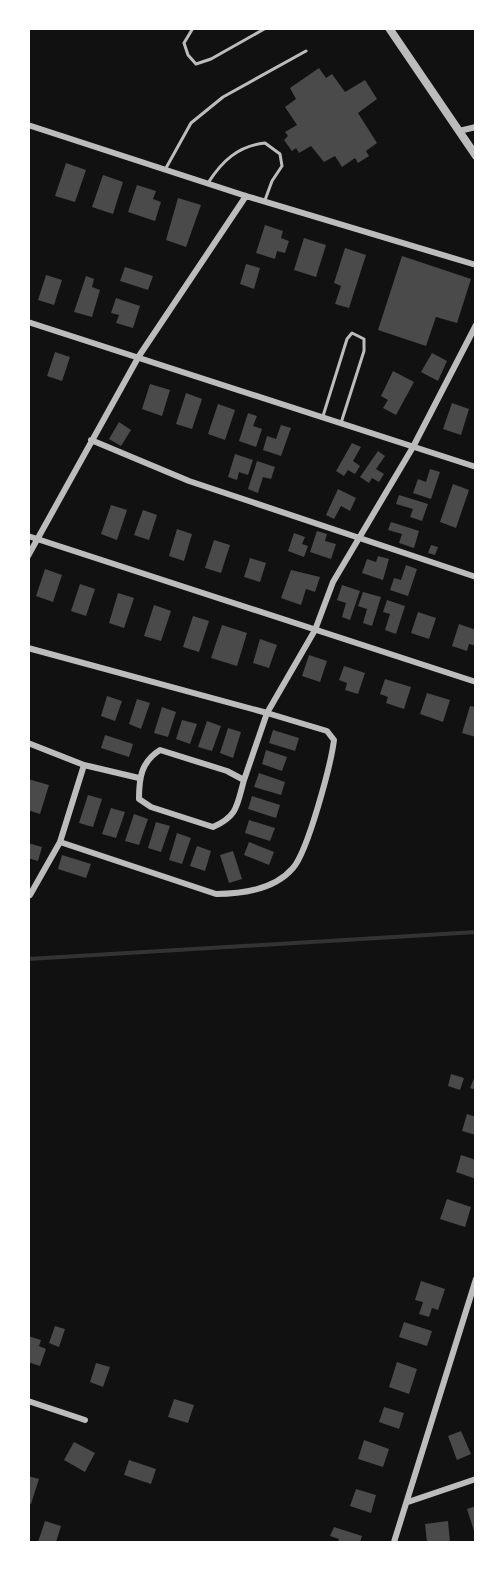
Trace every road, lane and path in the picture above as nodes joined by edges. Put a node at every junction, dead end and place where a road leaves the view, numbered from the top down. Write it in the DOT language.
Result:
graph roads {
  1 [pos="193,28"];
  2 [pos="266,28"];
  3 [pos="389,28"];
  4 [pos="306,51"];
  5 [pos="28,125"];
  6 [pos="476,127"];
  7 [pos="459,131"];
  8 [pos="476,156"];
  9 [pos="165,170"];
  10 [pos="207,183"];
  11 [pos="246,196"];
  12 [pos="264,202"];
  13 [pos="476,265"];
  14 [pos="28,322"];
  15 [pos="476,325"];
  16 [pos="139,356"];
  17 [pos="322,417"];
  18 [pos="341,423"];
  19 [pos="91,440"];
  20 [pos="413,447"];
  21 [pos="476,467"];
  22 [pos="28,536"];
  23 [pos="358,538"];
  24 [pos="37,539"];
  25 [pos="28,556"];
  26 [pos="476,577"];
  27 [pos="315,630"];
  28 [pos="28,648"];
  29 [pos="476,682"];
  30 [pos="267,713"];
  31 [pos="28,743"];
  32 [pos="84,765"];
  33 [pos="139,778"];
  34 [pos="244,780"];
  35 [pos="60,842"];
  36 [pos="30,895"];
  37 [pos="475,1281"];
  38 [pos="28,1401"];
  39 [pos="85,1420"];
  40 [pos="476,1479"];
  41 [pos="408,1502"];
  42 [pos="394,1542"];
  1 -- 2 [label="lane"];
  3 -- 7 [label="street"];
  4 -- 9 [label="lane"];
  5 -- 9 [label="street"];
  6 -- 7 [label="street"];
  7 -- 8 [label="street"];
  9 -- 10 [label="street"];
  10 -- 11 [label="street"];
  10 -- 12 [label="lane"];
  11 -- 12 [label="street"];
  11 -- 16 [label="street"];
  12 -- 13 [label="street"];
  14 -- 16 [label="street"];
  15 -- 20 [label="street"];
  16 -- 17 [label="street"];
  16 -- 19 [label="street"];
  17 -- 18 [label="street"];
  17 -- 18 [label="lane"];
  18 -- 20 [label="street"];
  19 -- 23 [label="street"];
  19 -- 24 [label="street"];
  20 -- 21 [label="street"];
  20 -- 23 [label="street"];
  22 -- 24 [label="street"];
  23 -- 26 [label="street"];
  23 -- 27 [label="street"];
  24 -- 25 [label="street"];
  24 -- 27 [label="street"];
  27 -- 29 [label="street"];
  27 -- 30 [label="street"];
  28 -- 30 [label="street"];
  30 -- 34 [label="street"];
  30 -- 35 [label="street"];
  31 -- 32 [label="street"];
  32 -- 33 [label="street"];
  32 -- 35 [label="street"];
  33 -- 34 [label="street"];
  33 -- 34 [label="street"];
  35 -- 36 [label="street"];
  37 -- 41 [label="street"];
  38 -- 39 [label="street"];
  40 -- 41 [label="street"];
  41 -- 42 [label="street"];
}
